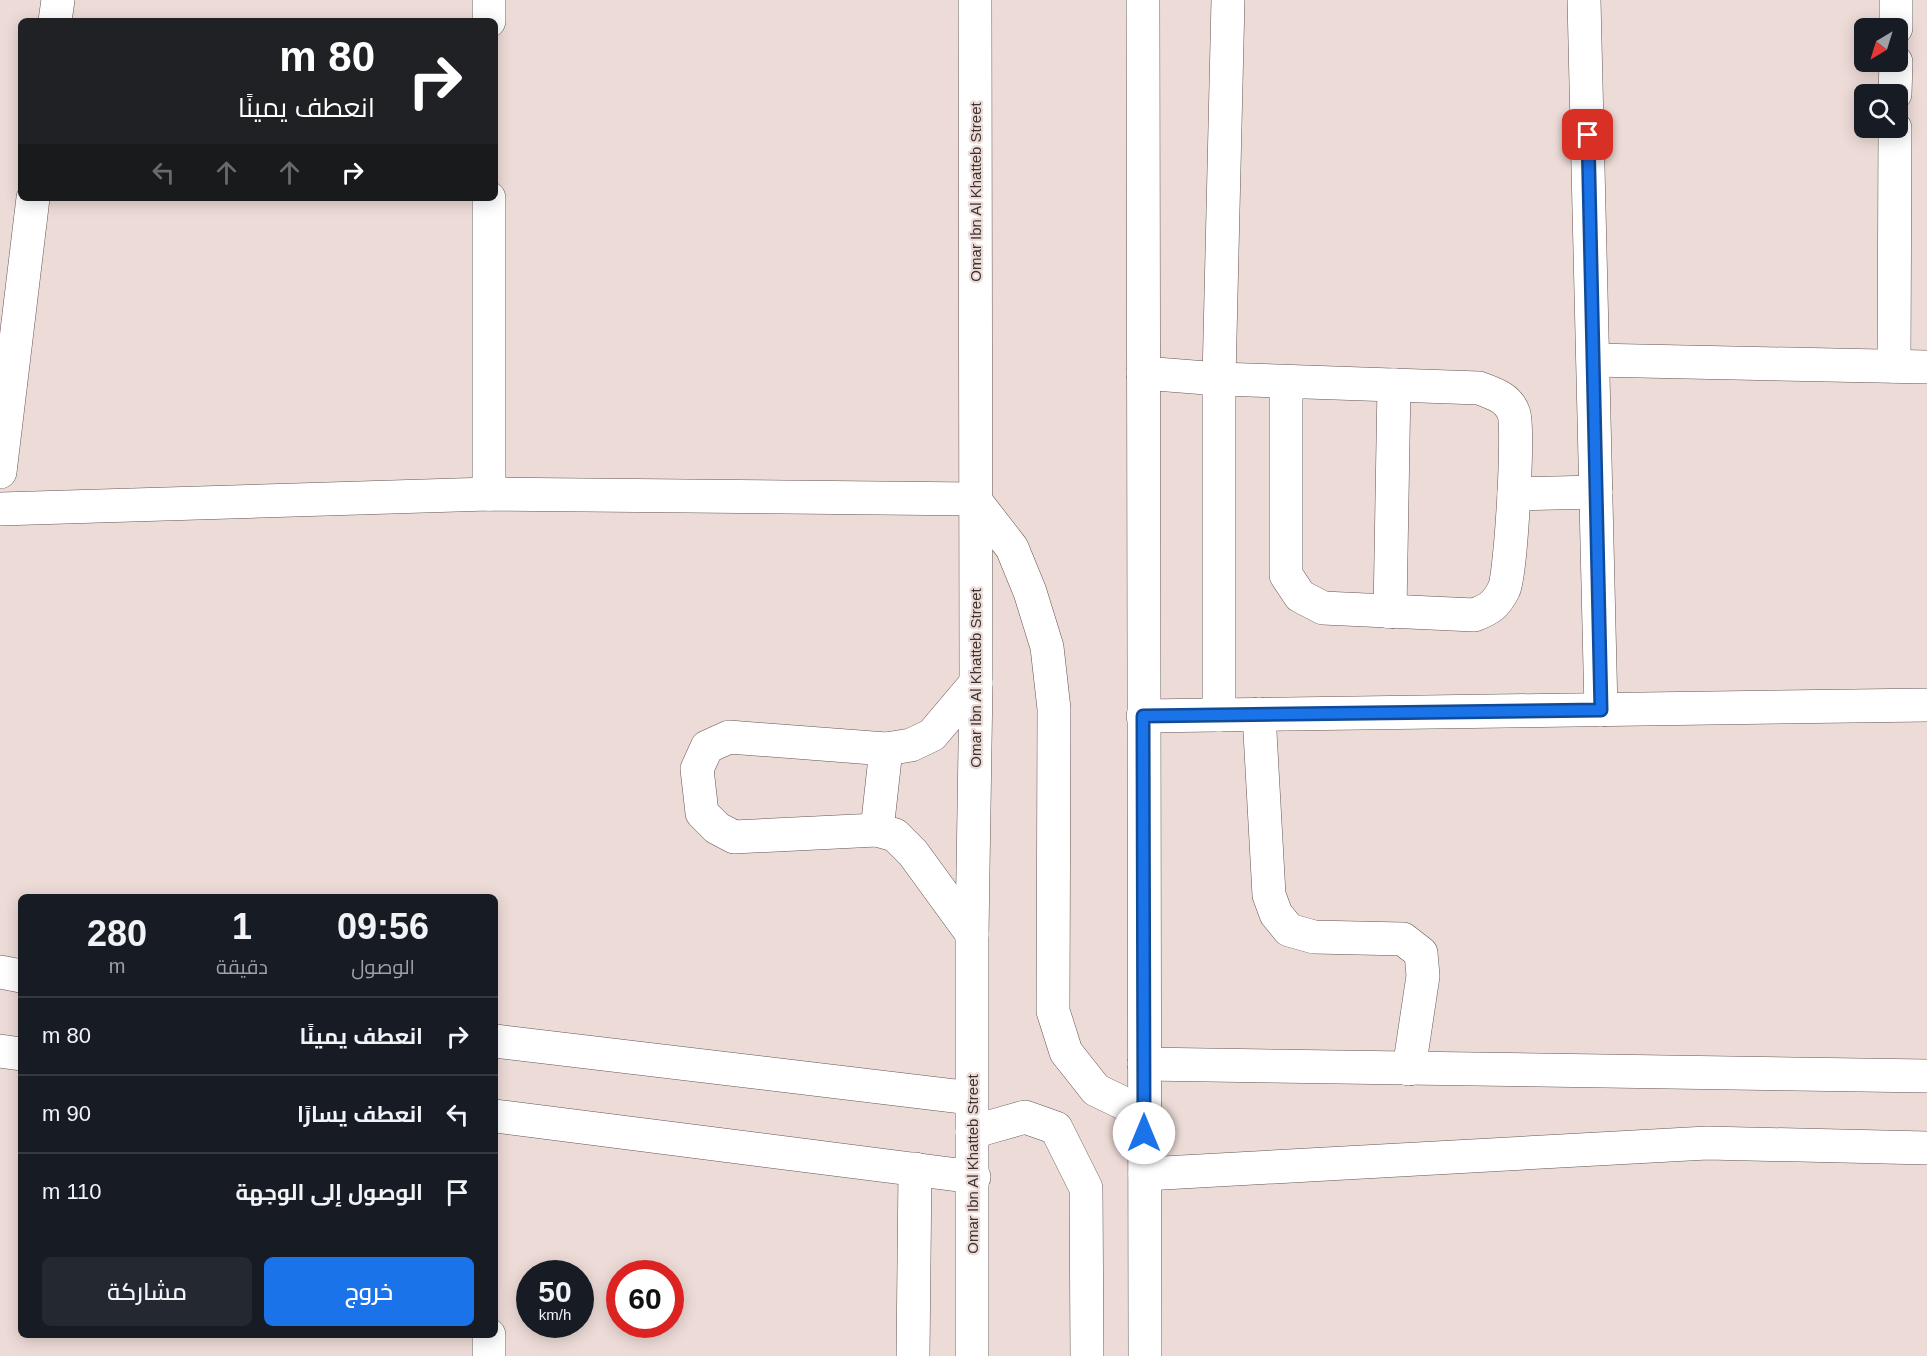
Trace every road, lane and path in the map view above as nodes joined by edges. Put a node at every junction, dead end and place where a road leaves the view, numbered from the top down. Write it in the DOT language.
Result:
graph roads {
  1 [pos="58,0"];
  2 [pos="489,0"];
  3 [pos="975,0"];
  4 [pos="1143,0"];
  5 [pos="1228,0"];
  6 [pos="1584,0"];
  7 [pos="1896,0"];
  8 [pos="55,18"];
  9 [pos="489,18"];
  10 [pos="1896,18"];
  11 [pos="1895,138"];
  12 [pos="33,201"];
  13 [pos="489,201"];
  14 [pos="1593,360"];
  15 [pos="1894,366"];
  16 [pos="1927,367"];
  17 [pos="1143,373"];
  18 [pos="1219,379"];
  19 [pos="1287,382"];
  20 [pos="1394,386"];
  21 [pos="0,472"];
  22 [pos="1596,492"];
  23 [pos="489,494"];
  24 [pos="1514,494"];
  25 [pos="974,499"];
  26 [pos="0,509"];
  27 [pos="1390,612"];
  28 [pos="976,683"];
  29 [pos="1927,705"];
  30 [pos="1601,710"];
  31 [pos="1259,714"];
  32 [pos="1219,715"];
  33 [pos="1143,716"];
  34 [pos="885,749"];
  35 [pos="878,830"];
  36 [pos="972,934"];
  37 [pos="0,972"];
  38 [pos="18,975"];
  39 [pos="498,1041"];
  40 [pos="0,1051"];
  41 [pos="18,1054"];
  42 [pos="1144,1064"];
  43 [pos="1409,1069"];
  44 [pos="1927,1076"];
  45 [pos="971,1098"];
  46 [pos="1144,1113"];
  47 [pos="498,1116"];
  48 [pos="972,1132"];
  49 [pos="1927,1148"];
  50 [pos="915,1169"];
  51 [pos="1144,1174"];
  52 [pos="974,1177"];
  53 [pos="489,1338"];
  54 [pos="489,1356"];
  55 [pos="913,1356"];
  56 [pos="972,1356"];
  57 [pos="1087,1356"];
  58 [pos="1145,1356"];
  1 -- 8 [label="street"];
  2 -- 9 [label="street"];
  3 -- 25 [label="street, Omar Ibn Al Khatteb Street"];
  4 -- 17 [label="street"];
  5 -- 18 [label="street"];
  6 -- 14 [label="street"];
  7 -- 10 [label="street"];
  11 -- 15 [label="street"];
  12 -- 21 [label="street"];
  13 -- 23 [label="street"];
  14 -- 15 [label="street"];
  14 -- 22 [label="street"];
  15 -- 16 [label="street"];
  17 -- 18 [label="street"];
  17 -- 33 [label="street"];
  18 -- 19 [label="street"];
  18 -- 32 [label="street"];
  19 -- 20 [label="street"];
  19 -- 27 [label="street"];
  20 -- 24 [label="street"];
  20 -- 27 [label="street"];
  22 -- 24 [label="street"];
  22 -- 30 [label="street"];
  23 -- 25 [label="street"];
  23 -- 26 [label="street"];
  24 -- 27 [label="street"];
  25 -- 28 [label="street, Omar Ibn Al Khatteb Street"];
  25 -- 46 [label="street"];
  28 -- 34 [label="street"];
  28 -- 36 [label="street, Omar Ibn Al Khatteb Street"];
  29 -- 30 [label="street"];
  30 -- 31 [label="street"];
  31 -- 32 [label="street"];
  31 -- 43 [label="street"];
  32 -- 33 [label="street"];
  33 -- 42 [label="street"];
  34 -- 35 [label="street"];
  34 -- 35 [label="street"];
  35 -- 36 [label="street"];
  36 -- 45 [label="street, Omar Ibn Al Khatteb Street"];
  37 -- 38 [label="street"];
  39 -- 45 [label="street"];
  40 -- 41 [label="street"];
  42 -- 43 [label="street"];
  42 -- 46 [label="street"];
  43 -- 44 [label="street"];
  45 -- 48 [label="street, Omar Ibn Al Khatteb Street"];
  46 -- 51 [label="street"];
  47 -- 50 [label="street"];
  48 -- 52 [label="street, Omar Ibn Al Khatteb Street"];
  48 -- 57 [label="street"];
  49 -- 51 [label="street"];
  50 -- 52 [label="street"];
  50 -- 55 [label="street"];
  51 -- 58 [label="street"];
  52 -- 56 [label="street, Omar Ibn Al Khatteb Street"];
  53 -- 54 [label="street"];
}
